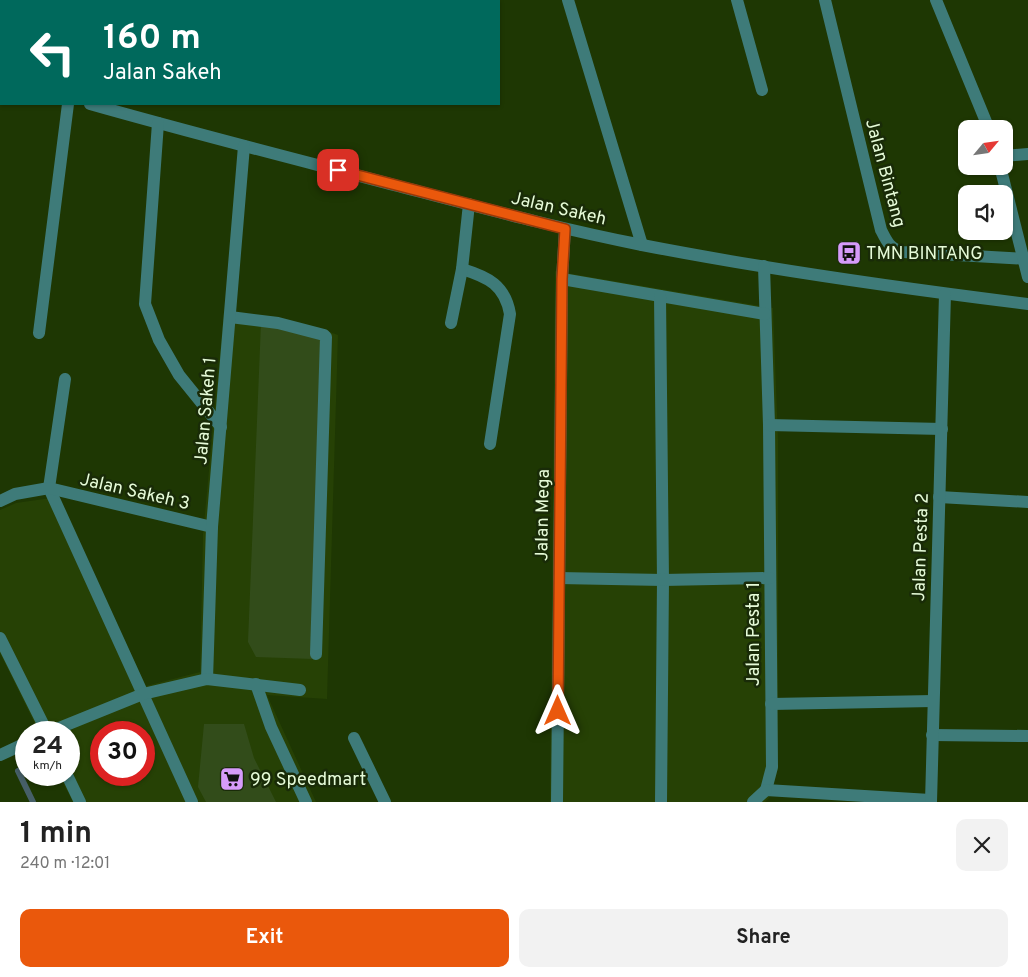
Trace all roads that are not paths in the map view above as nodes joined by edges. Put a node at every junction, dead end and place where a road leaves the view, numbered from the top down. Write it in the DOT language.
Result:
graph roads {
  1 [pos="568,0"];
  2 [pos="737,0"];
  3 [pos="825,0"];
  4 [pos="936,0"];
  5 [pos="762,90"];
  6 [pos="68,105"];
  7 [pos="94,105"];
  8 [pos="985,120"];
  9 [pos="158,123"];
  10 [pos="244,146"];
  11 [pos="1028,154"];
  12 [pos="1013,155"];
  13 [pos="1003,175"];
  14 [pos="470,204"];
  15 [pos="565,229"];
  16 [pos="642,245"];
  17 [pos="1026,259"];
  18 [pos="764,266"];
  19 [pos="462,269"];
  20 [pos="1028,277"];
  21 [pos="562,279"];
  22 [pos="945,294"];
  23 [pos="660,296"];
  24 [pos="1028,304"];
  25 [pos="765,314"];
  26 [pos="230,317"];
  27 [pos="451,323"];
  28 [pos="39,334"];
  29 [pos="65,379"];
  30 [pos="770,424"];
  31 [pos="221,427"];
  32 [pos="942,429"];
  33 [pos="490,444"];
  34 [pos="49,488"];
  35 [pos="940,497"];
  36 [pos="0,501"];
  37 [pos="1028,502"];
  38 [pos="212,527"];
  39 [pos="559,578"];
  40 [pos="770,578"];
  41 [pos="663,580"];
  42 [pos="0,638"];
  43 [pos="316,654"];
  44 [pos="207,679"];
  45 [pos="256,684"];
  46 [pos="300,690"];
  47 [pos="143,694"];
  48 [pos="933,701"];
  49 [pos="771,704"];
  50 [pos="42,721"];
  51 [pos="76,721"];
  52 [pos="932,735"];
  53 [pos="1028,736"];
  54 [pos="354,738"];
  55 [pos="15,748"];
  56 [pos="0,755"];
  57 [pos="72,786"];
  58 [pos="766,790"];
  59 [pos="931,801"];
  60 [pos="80,802"];
  61 [pos="192,802"];
  62 [pos="306,802"];
  63 [pos="385,802"];
  64 [pos="557,802"];
  65 [pos="661,802"];
  66 [pos="753,802"];
  1 -- 16 [label="street"];
  2 -- 5 [label="street"];
  3 -- 17 [label="street, Jalan Bintang"];
  4 -- 8 [label="street"];
  6 -- 28 [label="street"];
  7 -- 9 [label="street, Jalan Sakeh"];
  9 -- 10 [label="street, Jalan Sakeh"];
  9 -- 31 [label="street"];
  10 -- 14 [label="street, Jalan Sakeh"];
  10 -- 26 [label="street, Jalan Sakeh 1"];
  11 -- 12 [label="street"];
  13 -- 17 [label="street"];
  14 -- 15 [label="street, Jalan Sakeh"];
  14 -- 19 [label="street"];
  15 -- 16 [label="street, Jalan Sakeh"];
  15 -- 21 [label="street, Jalan Mega"];
  16 -- 18 [label="street, Jalan Sakeh"];
  17 -- 20 [label="street"];
  18 -- 22 [label="street, Jalan Sakeh"];
  18 -- 25 [label="street, Jalan Pesta 1"];
  19 -- 27 [label="street"];
  19 -- 33 [label="street"];
  21 -- 23 [label="street"];
  21 -- 39 [label="street, Jalan Mega"];
  22 -- 24 [label="street, Jalan Sakeh"];
  22 -- 32 [label="street, Jalan Pesta 2"];
  23 -- 25 [label="street"];
  23 -- 41 [label="street"];
  25 -- 30 [label="street, Jalan Pesta 1"];
  26 -- 31 [label="street, Jalan Sakeh 1"];
  26 -- 43 [label="street"];
  29 -- 34 [label="street"];
  30 -- 32 [label="street"];
  30 -- 40 [label="street, Jalan Pesta 1"];
  31 -- 38 [label="street, Jalan Sakeh 1"];
  32 -- 35 [label="street, Jalan Pesta 2"];
  34 -- 36 [label="street, Jalan Sakeh 3"];
  34 -- 38 [label="street, Jalan Sakeh 3"];
  34 -- 47 [label="street"];
  35 -- 37 [label="street"];
  35 -- 48 [label="street, Jalan Pesta 2"];
  38 -- 44 [label="street, Jalan Sakeh 1"];
  39 -- 41 [label="street"];
  39 -- 64 [label="street, Jalan Mega"];
  40 -- 41 [label="street"];
  40 -- 49 [label="street, Jalan Pesta 1"];
  41 -- 65 [label="street"];
  42 -- 50 [label="street"];
  44 -- 45 [label="street"];
  44 -- 47 [label="street"];
  45 -- 46 [label="street"];
  45 -- 62 [label="street"];
  47 -- 51 [label="street"];
  47 -- 61 [label="street"];
  48 -- 49 [label="street"];
  48 -- 52 [label="street, Jalan Pesta 2"];
  49 -- 58 [label="street, Jalan Pesta 1"];
  52 -- 53 [label="street"];
  52 -- 59 [label="street, Jalan Pesta 2"];
  54 -- 63 [label="street"];
  55 -- 56 [label="street"];
  57 -- 60 [label="street"];
  58 -- 59 [label="street"];
  58 -- 66 [label="street"];
}
